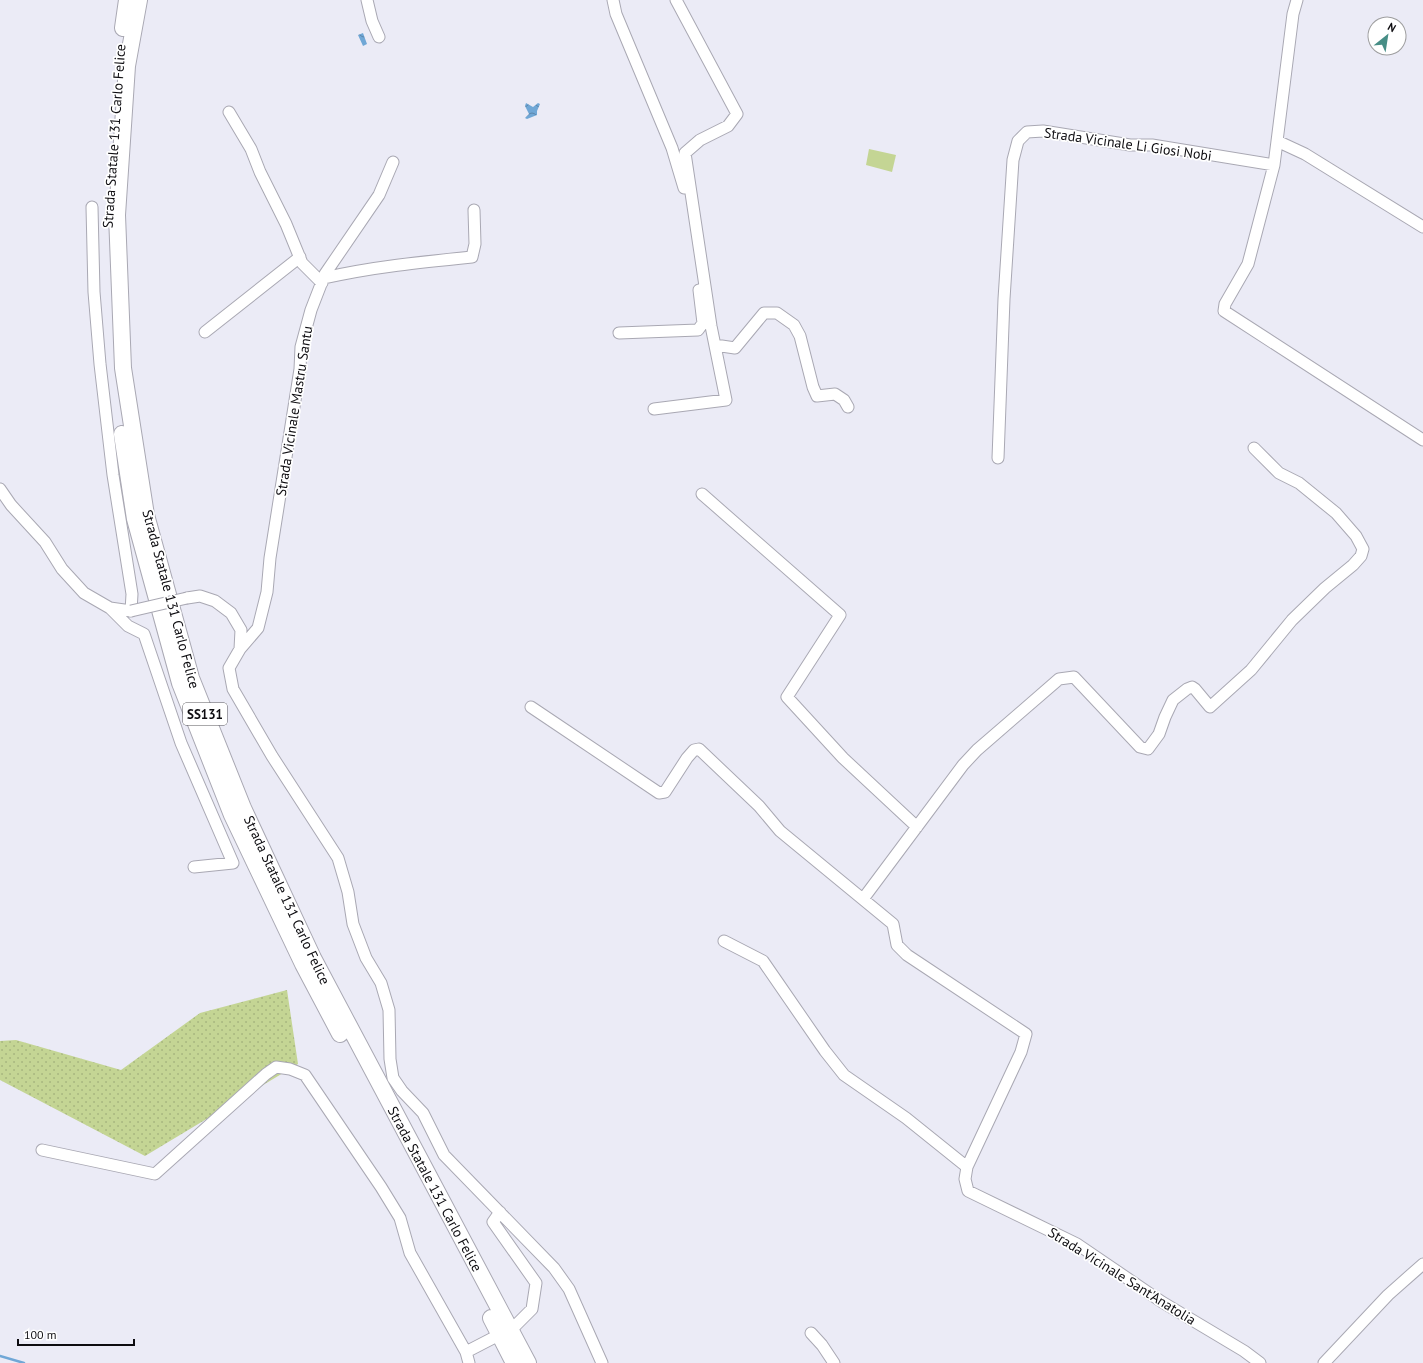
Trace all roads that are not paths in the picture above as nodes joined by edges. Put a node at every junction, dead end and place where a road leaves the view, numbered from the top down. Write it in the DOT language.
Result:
graph roads {
  1 [pos="128,0"];
  2 [pos="139,0"];
  3 [pos="367,0"];
  4 [pos="613,0"];
  5 [pos="676,0"];
  6 [pos="1297,0"];
  7 [pos="379,37"];
  8 [pos="229,112"];
  9 [pos="1277,141"];
  10 [pos="393,162"];
  11 [pos="1274,165"];
  12 [pos="92,207"];
  13 [pos="474,210"];
  14 [pos="1423,228"];
  15 [pos="300,257"];
  16 [pos="323,280"];
  17 [pos="205,332"];
  18 [pos="619,333"];
  19 [pos="715,345"];
  20 [pos="848,407"];
  21 [pos="654,409"];
  22 [pos="1423,440"];
  23 [pos="1254,448"];
  24 [pos="998,458"];
  25 [pos="0,489"];
  26 [pos="702,494"];
  27 [pos="110,608"];
  28 [pos="132,611"];
  29 [pos="240,649"];
  30 [pos="532,707"];
  31 [pos="916,827"];
  32 [pos="194,867"];
  33 [pos="863,899"];
  34 [pos="724,941"];
  35 [pos="42,1150"];
  36 [pos="967,1166"];
  37 [pos="500,1212"];
  38 [pos="1423,1264"];
  39 [pos="514,1327"];
  40 [pos="811,1333"];
  41 [pos="494,1337"];
  42 [pos="466,1352"];
  43 [pos="469,1363"];
  44 [pos="514,1363"];
  45 [pos="528,1363"];
  46 [pos="602,1363"];
  47 [pos="834,1363"];
  48 [pos="1260,1363"];
  49 [pos="1324,1363"];
  1 -- 44 [label="highway, Strada Statale 131 Carlo Felice / SS131"];
  2 -- 45 [label="highway, Strada Statale 131 Carlo Felice / SS131"];
  3 -- 7 [label="street"];
  4 -- 18 [label="street"];
  5 -- 19 [label="street"];
  6 -- 9 [label="street"];
  8 -- 15 [label="street"];
  9 -- 11 [label="street"];
  9 -- 14 [label="street"];
  10 -- 16 [label="street, Strada Vicinale Mastru Santu"];
  11 -- 22 [label="street"];
  11 -- 24 [label="street, Strada Vicinale Li Giosi Nobi"];
  12 -- 28 [label="street"];
  13 -- 16 [label="street"];
  15 -- 16 [label="street"];
  15 -- 17 [label="street"];
  16 -- 29 [label="street, Strada Vicinale Mastru Santu"];
  19 -- 20 [label="street"];
  19 -- 21 [label="street"];
  23 -- 31 [label="street"];
  25 -- 27 [label="street"];
  26 -- 31 [label="street"];
  27 -- 28 [label="street"];
  27 -- 32 [label="street"];
  28 -- 29 [label="street, bridge"];
  29 -- 37 [label="street, Strada Vicinale Mastru Santu"];
  30 -- 33 [label="street, Strada Vicinale Sant'Anatolia"];
  31 -- 33 [label="street"];
  33 -- 36 [label="street, Strada Vicinale Sant'Anatolia"];
  34 -- 36 [label="street"];
  35 -- 42 [label="street"];
  36 -- 48 [label="street, Strada Vicinale Sant'Anatolia"];
  37 -- 39 [label="street"];
  37 -- 46 [label="street, Strada Vicinale Mastru Santu"];
  38 -- 49 [label="street"];
  40 -- 47 [label="street"];
  41 -- 42 [label="street"];
  42 -- 43 [label="street"];
}
